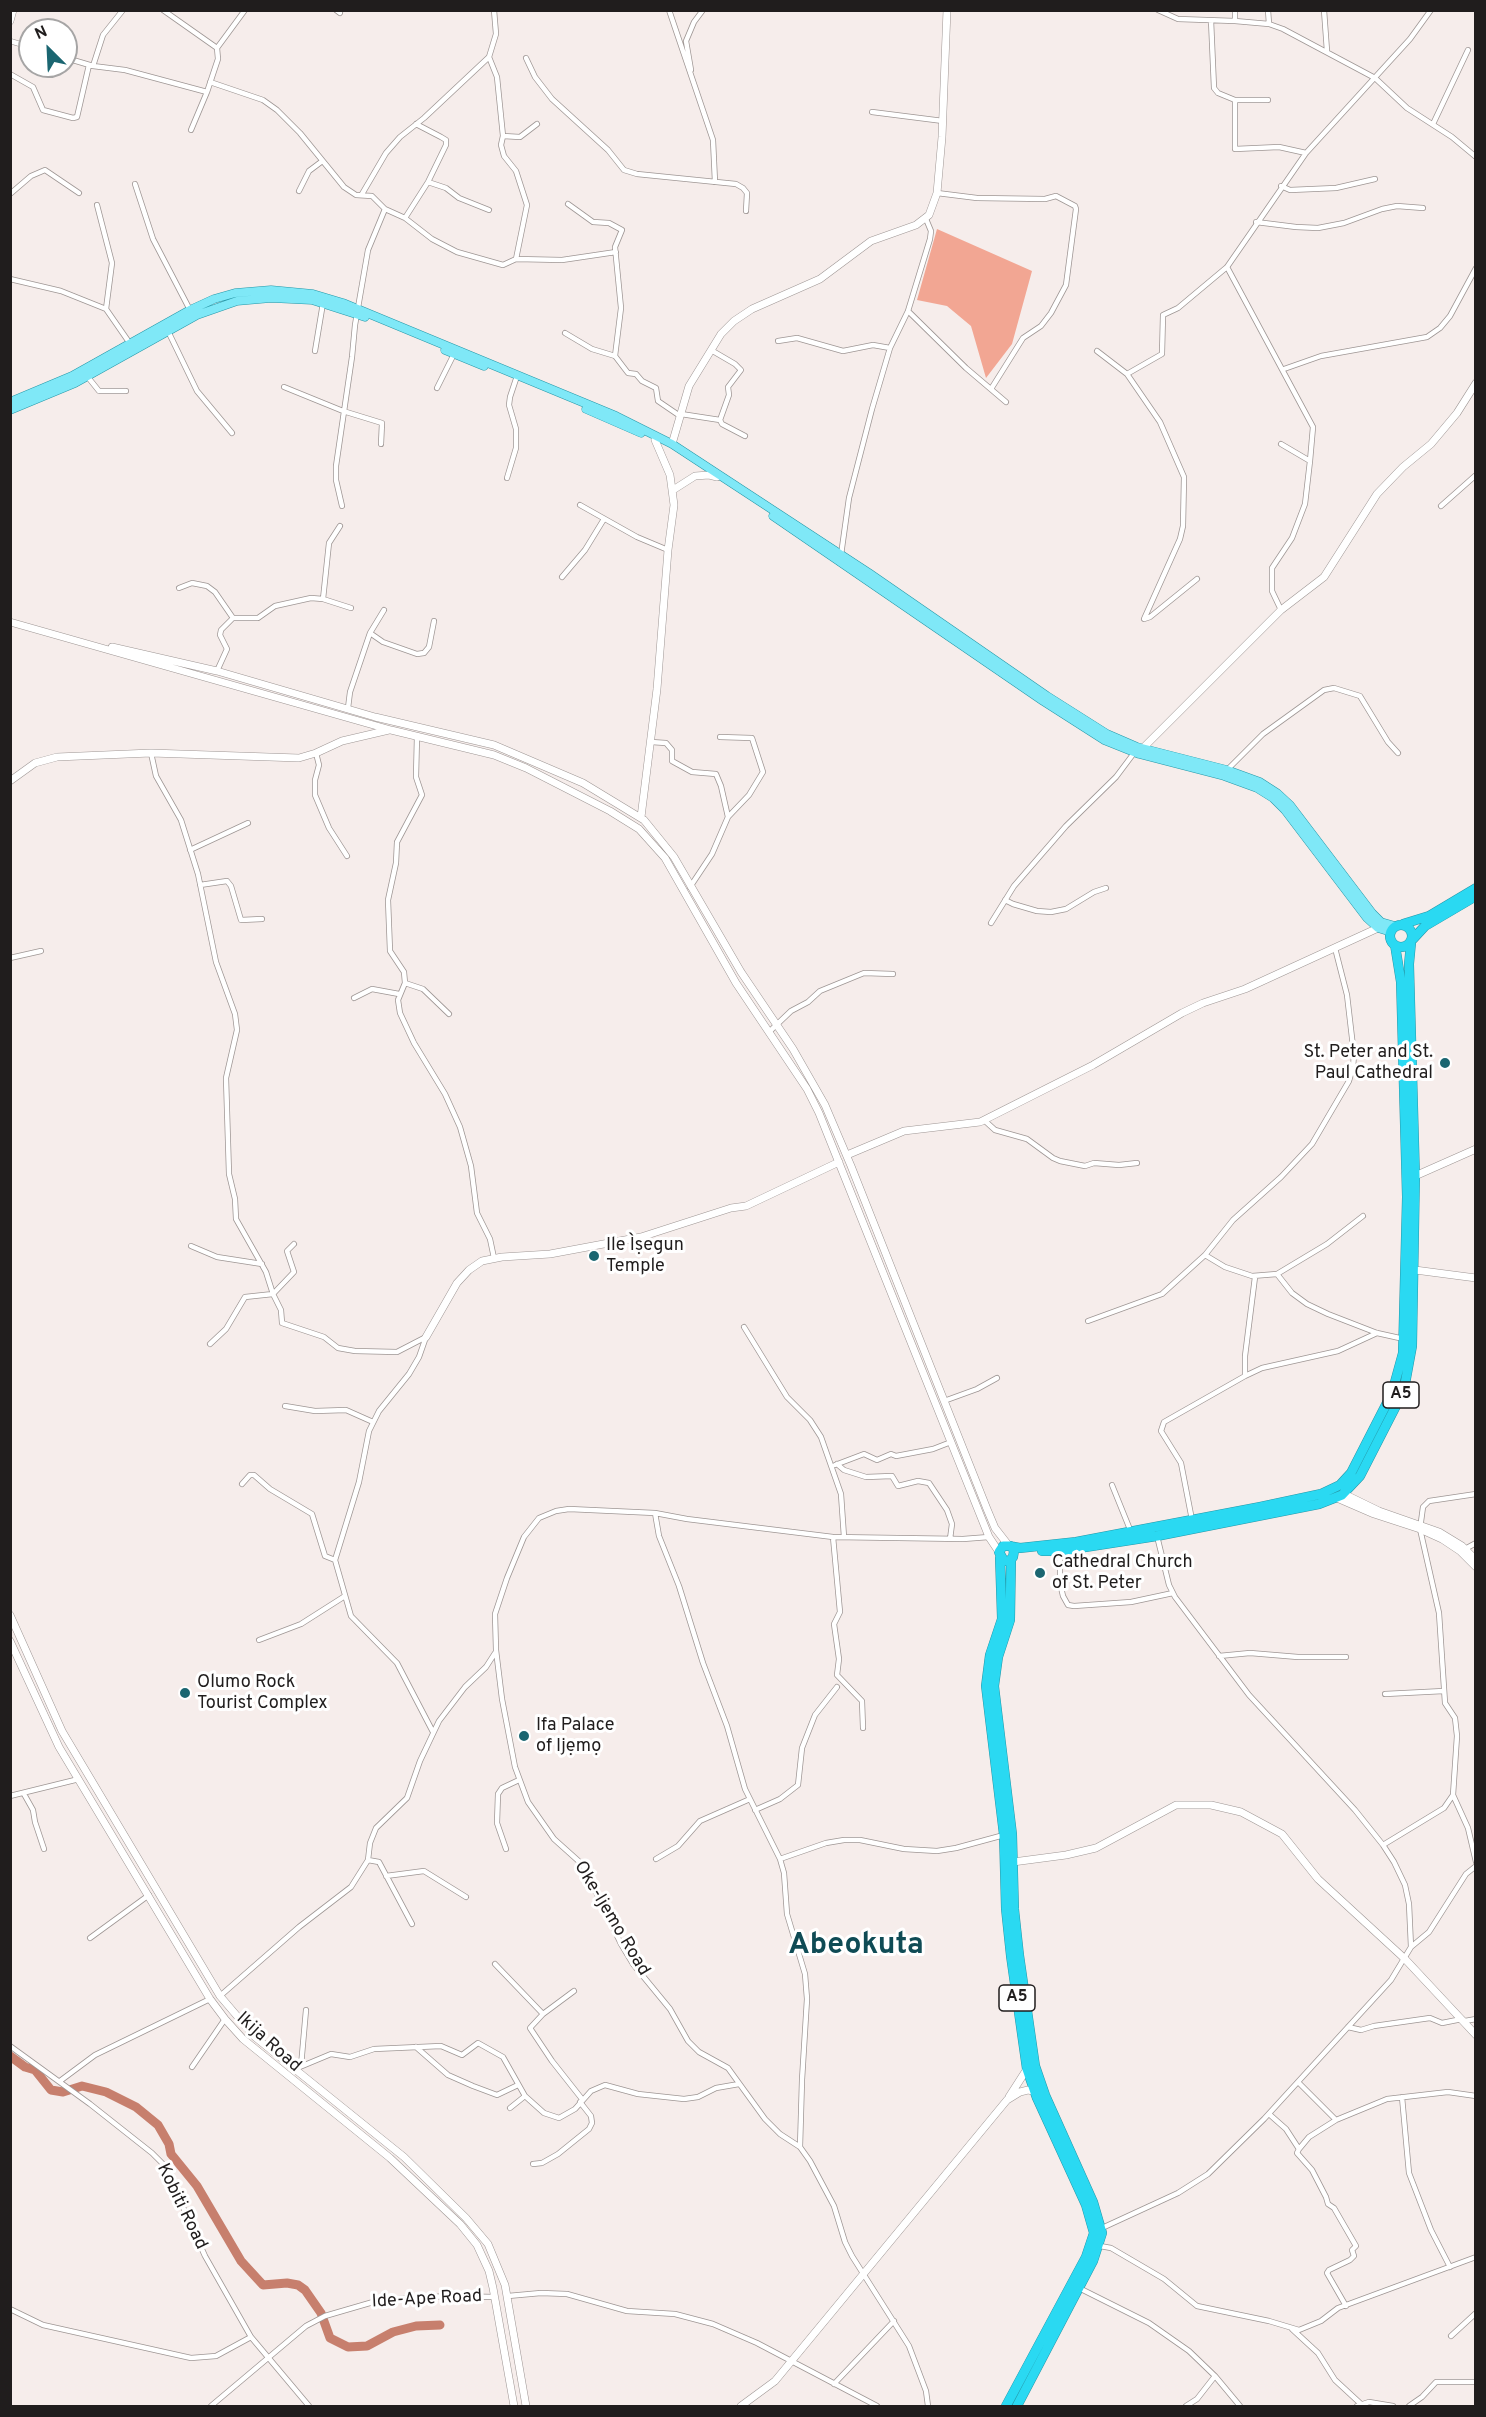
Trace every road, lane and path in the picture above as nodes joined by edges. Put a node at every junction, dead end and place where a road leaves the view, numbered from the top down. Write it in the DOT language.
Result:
graph roads {
  1 [pos="13,10"];
  2 [pos="123,10"];
  3 [pos="163,10"];
  4 [pos="245,10"];
  5 [pos="494,10"];
  6 [pos="703,10"];
  7 [pos="947,10"];
  8 [pos="1158,10"];
  9 [pos="1234,10"];
  10 [pos="1269,10"];
  11 [pos="1324,10"];
  12 [pos="669,11"];
  13 [pos="1430,11"];
  14 [pos="1211,20"];
  15 [pos="10,21"];
  16 [pos="1235,21"];
  17 [pos="1269,24"];
  18 [pos="217,48"];
  19 [pos="1468,50"];
  20 [pos="1327,51"];
  21 [pos="489,57"];
  22 [pos="525,58"];
  23 [pos="78,62"];
  24 [pos="91,66"];
  25 [pos="10,74"];
  26 [pos="1375,78"];
  27 [pos="210,82"];
  28 [pos="693,85"];
  29 [pos="207,92"];
  30 [pos="1235,100"];
  31 [pos="1268,100"];
  32 [pos="872,112"];
  33 [pos="943,121"];
  34 [pos="416,124"];
  35 [pos="537,124"];
  36 [pos="1433,124"];
  37 [pos="191,130"];
  38 [pos="503,136"];
  39 [pos="1476,146"];
  40 [pos="1471,152"];
  41 [pos="1306,153"];
  42 [pos="1476,157"];
  43 [pos="321,162"];
  44 [pos="1375,179"];
  45 [pos="428,182"];
  46 [pos="715,182"];
  47 [pos="135,184"];
  48 [pos="1281,186"];
  49 [pos="299,191"];
  50 [pos="79,193"];
  51 [pos="937,193"];
  52 [pos="10,194"];
  53 [pos="362,194"];
  54 [pos="568,204"];
  55 [pos="97,206"];
  56 [pos="1423,208"];
  57 [pos="385,209"];
  58 [pos="489,210"];
  59 [pos="746,211"];
  60 [pos="405,218"];
  61 [pos="926,219"];
  62 [pos="1256,222"];
  63 [pos="616,252"];
  64 [pos="516,259"];
  65 [pos="1227,267"];
  66 [pos="1476,268"];
  67 [pos="10,279"];
  68 [pos="322,303"];
  69 [pos="106,309"];
  70 [pos="190,310"];
  71 [pos="908,311"];
  72 [pos="358,312"];
  73 [pos="166,327"];
  74 [pos="565,333"];
  75 [pos="778,341"];
  76 [pos="132,347"];
  77 [pos="890,348"];
  78 [pos="711,350"];
  79 [pos="315,351"];
  80 [pos="1097,351"];
  81 [pos="454,354"];
  82 [pos="615,356"];
  83 [pos="1284,369"];
  84 [pos="1126,374"];
  85 [pos="87,376"];
  86 [pos="516,379"];
  87 [pos="1476,383"];
  88 [pos="284,387"];
  89 [pos="437,388"];
  90 [pos="991,389"];
  91 [pos="126,391"];
  92 [pos="10,396"];
  93 [pos="16,402"];
  94 [pos="1006,402"];
  95 [pos="10,410"];
  96 [pos="343,411"];
  97 [pos="681,415"];
  98 [pos="720,420"];
  99 [pos="232,433"];
  100 [pos="745,436"];
  101 [pos="656,440"];
  102 [pos="381,444"];
  103 [pos="672,444"];
  104 [pos="1281,444"];
  105 [pos="1310,460"];
  106 [pos="1476,475"];
  107 [pos="717,477"];
  108 [pos="507,478"];
  109 [pos="673,490"];
  110 [pos="580,505"];
  111 [pos="342,506"];
  112 [pos="1441,506"];
  113 [pos="604,519"];
  114 [pos="340,526"];
  115 [pos="668,550"];
  116 [pos="841,555"];
  117 [pos="562,577"];
  118 [pos="1197,579"];
  119 [pos="179,588"];
  120 [pos="323,599"];
  121 [pos="351,608"];
  122 [pos="384,610"];
  123 [pos="1281,610"];
  124 [pos="232,618"];
  125 [pos="434,621"];
  126 [pos="12,622"];
  127 [pos="51,633"];
  128 [pos="370,633"];
  129 [pos="217,671"];
  130 [pos="348,708"];
  131 [pos="391,730"];
  132 [pos="440,732"];
  133 [pos="417,736"];
  134 [pos="720,737"];
  135 [pos="438,740"];
  136 [pos="651,742"];
  137 [pos="1143,748"];
  138 [pos="151,753"];
  139 [pos="316,753"];
  140 [pos="1134,753"];
  141 [pos="1398,753"];
  142 [pos="1227,770"];
  143 [pos="10,781"];
  144 [pos="728,817"];
  145 [pos="641,818"];
  146 [pos="248,823"];
  147 [pos="190,850"];
  148 [pos="347,856"];
  149 [pos="200,885"];
  150 [pos="690,887"];
  151 [pos="1106,888"];
  152 [pos="1476,888"];
  153 [pos="1476,896"];
  154 [pos="1005,900"];
  155 [pos="262,919"];
  156 [pos="991,923"];
  157 [pos="1378,928"];
  158 [pos="1396,928"];
  159 [pos="1412,941"];
  160 [pos="1395,945"];
  161 [pos="1335,948"];
  162 [pos="41,951"];
  163 [pos="10,958"];
  164 [pos="893,974"];
  165 [pos="405,983"];
  166 [pos="399,994"];
  167 [pos="354,998"];
  168 [pos="448,1014"];
  169 [pos="776,1024"];
  170 [pos="769,1032"];
  171 [pos="984,1120"];
  172 [pos="1476,1149"];
  173 [pos="847,1155"];
  174 [pos="839,1162"];
  175 [pos="1137,1163"];
  176 [pos="1415,1176"];
  177 [pos="1363,1216"];
  178 [pos="294,1244"];
  179 [pos="191,1246"];
  180 [pos="1204,1255"];
  181 [pos="494,1258"];
  182 [pos="262,1264"];
  183 [pos="1415,1270"];
  184 [pos="1277,1274"];
  185 [pos="1255,1277"];
  186 [pos="1476,1278"];
  187 [pos="273,1294"];
  188 [pos="1088,1321"];
  189 [pos="744,1327"];
  190 [pos="1377,1333"];
  191 [pos="426,1337"];
  192 [pos="1404,1339"];
  193 [pos="210,1344"];
  194 [pos="1245,1376"];
  195 [pos="997,1378"];
  196 [pos="944,1401"];
  197 [pos="285,1406"];
  198 [pos="373,1422"];
  199 [pos="951,1442"];
  200 [pos="834,1465"];
  201 [pos="242,1484"];
  202 [pos="1112,1485"];
  203 [pos="1476,1494"];
  204 [pos="1341,1496"];
  205 [pos="1261,1512"];
  206 [pos="655,1513"];
  207 [pos="1192,1520"];
  208 [pos="1421,1527"];
  209 [pos="1131,1532"];
  210 [pos="1157,1536"];
  211 [pos="833,1537"];
  212 [pos="844,1537"];
  213 [pos="989,1537"];
  214 [pos="950,1539"];
  215 [pos="1476,1543"];
  216 [pos="1010,1546"];
  217 [pos="1462,1550"];
  218 [pos="1060,1551"];
  219 [pos="999,1555"];
  220 [pos="1012,1559"];
  221 [pos="335,1560"];
  222 [pos="1476,1560"];
  223 [pos="1476,1567"];
  224 [pos="1173,1593"];
  225 [pos="345,1596"];
  226 [pos="10,1615"];
  227 [pos="259,1640"];
  228 [pos="10,1641"];
  229 [pos="496,1650"];
  230 [pos="1219,1656"];
  231 [pos="1346,1657"];
  232 [pos="837,1687"];
  233 [pos="1444,1691"];
  234 [pos="1384,1694"];
  235 [pos="863,1728"];
  236 [pos="434,1731"];
  237 [pos="79,1779"];
  238 [pos="519,1780"];
  239 [pos="24,1794"];
  240 [pos="1453,1795"];
  241 [pos="10,1796"];
  242 [pos="750,1799"];
  243 [pos="755,1810"];
  244 [pos="1004,1835"];
  245 [pos="1383,1845"];
  246 [pos="44,1849"];
  247 [pos="506,1850"];
  248 [pos="780,1858"];
  249 [pos="656,1859"];
  250 [pos="368,1860"];
  251 [pos="1013,1862"];
  252 [pos="1476,1864"];
  253 [pos="386,1876"];
  254 [pos="149,1895"];
  255 [pos="466,1897"];
  256 [pos="412,1924"];
  257 [pos="90,1938"];
  258 [pos="1411,1947"];
  259 [pos="1405,1959"];
  260 [pos="495,1964"];
  261 [pos="574,1991"];
  262 [pos="220,1996"];
  263 [pos="210,1999"];
  264 [pos="306,2010"];
  265 [pos="543,2014"];
  266 [pos="225,2019"];
  267 [pos="1476,2019"];
  268 [pos="1463,2020"];
  269 [pos="1348,2027"];
  270 [pos="1476,2035"];
  271 [pos="10,2046"];
  272 [pos="416,2047"];
  273 [pos="192,2067"];
  274 [pos="298,2067"];
  275 [pos="1027,2068"];
  276 [pos="60,2081"];
  277 [pos="1298,2082"];
  278 [pos="739,2084"];
  279 [pos="518,2085"];
  280 [pos="1035,2092"];
  281 [pos="525,2096"];
  282 [pos="1476,2096"];
  283 [pos="1402,2097"];
  284 [pos="1007,2100"];
  285 [pos="581,2101"];
  286 [pos="510,2109"];
  287 [pos="1269,2114"];
  288 [pos="1336,2120"];
  289 [pos="800,2147"];
  290 [pos="1299,2149"];
  291 [pos="533,2164"];
  292 [pos="1102,2228"];
  293 [pos="1100,2246"];
  294 [pos="1476,2257"];
  295 [pos="1450,2267"];
  296 [pos="864,2273"];
  297 [pos="1079,2288"];
  298 [pos="508,2296"];
  299 [pos="495,2297"];
  300 [pos="1346,2306"];
  301 [pos="10,2309"];
  302 [pos="1476,2313"];
  303 [pos="894,2321"];
  304 [pos="1292,2329"];
  305 [pos="1451,2336"];
  306 [pos="251,2337"];
  307 [pos="269,2358"];
  308 [pos="791,2361"];
  309 [pos="1215,2376"];
  310 [pos="1476,2382"];
  311 [pos="834,2384"];
  312 [pos="1359,2405"];
  313 [pos="212,2406"];
  314 [pos="309,2406"];
  315 [pos="513,2406"];
  316 [pos="526,2406"];
  317 [pos="741,2406"];
  318 [pos="877,2406"];
  319 [pos="928,2406"];
  320 [pos="1006,2406"];
  321 [pos="1017,2406"];
  322 [pos="1186,2406"];
  323 [pos="1240,2406"];
  324 [pos="1393,2406"];
  325 [pos="1409,2406"];
  1 -- 15 [label="street"];
  2 -- 24 [label="street"];
  3 -- 18 [label="street"];
  4 -- 18 [label="street"];
  5 -- 21 [label="street"];
  6 -- 28 [label="street"];
  7 -- 33 [label="street"];
  8 -- 14 [label="street"];
  9 -- 16 [label="street"];
  10 -- 17 [label="street"];
  11 -- 20 [label="street"];
  12 -- 28 [label="street"];
  13 -- 26 [label="street"];
  14 -- 16 [label="street"];
  14 -- 30 [label="street"];
  16 -- 17 [label="street"];
  17 -- 20 [label="street"];
  18 -- 27 [label="street"];
  19 -- 36 [label="street"];
  20 -- 26 [label="street"];
  21 -- 34 [label="street"];
  21 -- 38 [label="street"];
  22 -- 46 [label="street"];
  23 -- 24 [label="street"];
  24 -- 25 [label="street"];
  24 -- 29 [label="street"];
  26 -- 36 [label="street"];
  26 -- 41 [label="street"];
  27 -- 29 [label="street"];
  27 -- 43 [label="street"];
  28 -- 46 [label="street"];
  29 -- 37 [label="street"];
  30 -- 31 [label="street"];
  30 -- 41 [label="street"];
  32 -- 33 [label="street"];
  33 -- 51 [label="street"];
  34 -- 45 [label="street"];
  34 -- 53 [label="street"];
  35 -- 38 [label="street"];
  36 -- 40 [label="street"];
  38 -- 64 [label="street"];
  39 -- 40 [label="street"];
  40 -- 42 [label="street"];
  41 -- 48 [label="street"];
  43 -- 49 [label="street"];
  43 -- 53 [label="street"];
  44 -- 48 [label="street"];
  45 -- 58 [label="street"];
  45 -- 60 [label="street"];
  46 -- 59 [label="street"];
  47 -- 70 [label="street"];
  48 -- 62 [label="street"];
  50 -- 52 [label="street"];
  51 -- 61 [label="street"];
  51 -- 90 [label="street"];
  53 -- 57 [label="street"];
  54 -- 63 [label="street"];
  55 -- 69 [label="street"];
  56 -- 62 [label="street"];
  57 -- 60 [label="street"];
  57 -- 72 [label="street"];
  60 -- 64 [label="street"];
  61 -- 71 [label="street"];
  61 -- 78 [label="street"];
  62 -- 65 [label="street"];
  63 -- 64 [label="street"];
  63 -- 82 [label="street"];
  65 -- 83 [label="street"];
  65 -- 84 [label="street"];
  66 -- 83 [label="street"];
  67 -- 69 [label="street"];
  68 -- 72 [label="main road"];
  68 -- 73 [label="main road"];
  68 -- 79 [label="street"];
  69 -- 76 [label="street"];
  70 -- 72 [label="main road"];
  70 -- 73 [label="main road"];
  71 -- 77 [label="street"];
  71 -- 90 [label="street"];
  72 -- 81 [label="main road"];
  72 -- 96 [label="street"];
  72 -- 103 [label="main road"];
  73 -- 76 [label="main road"];
  73 -- 99 [label="street"];
  74 -- 82 [label="street"];
  75 -- 77 [label="street"];
  76 -- 85 [label="main road"];
  76 -- 93 [label="main road"];
  77 -- 116 [label="street"];
  78 -- 97 [label="street"];
  78 -- 98 [label="street"];
  80 -- 84 [label="street"];
  81 -- 86 [label="main road"];
  81 -- 89 [label="street"];
  82 -- 97 [label="street"];
  83 -- 105 [label="street"];
  84 -- 118 [label="street"];
  85 -- 91 [label="street"];
  85 -- 93 [label="main road"];
  86 -- 101 [label="main road"];
  86 -- 108 [label="street"];
  87 -- 123 [label="street"];
  88 -- 96 [label="street"];
  90 -- 94 [label="street"];
  92 -- 93 [label="street"];
  93 -- 95 [label="main road"];
  96 -- 102 [label="street"];
  96 -- 111 [label="street"];
  97 -- 98 [label="street"];
  97 -- 103 [label="street"];
  98 -- 100 [label="street"];
  101 -- 107 [label="main road"];
  101 -- 109 [label="street"];
  103 -- 116 [label="main road"];
  104 -- 105 [label="street"];
  105 -- 123 [label="street"];
  106 -- 112 [label="street"];
  107 -- 109 [label="street"];
  107 -- 140 [label="main road"];
  109 -- 115 [label="street"];
  110 -- 113 [label="street"];
  113 -- 115 [label="street"];
  113 -- 117 [label="street"];
  114 -- 120 [label="street"];
  115 -- 136 [label="street"];
  116 -- 137 [label="main road"];
  119 -- 124 [label="street"];
  120 -- 121 [label="street"];
  120 -- 124 [label="street"];
  122 -- 128 [label="street"];
  123 -- 137 [label="street"];
  124 -- 129 [label="street"];
  125 -- 128 [label="street"];
  126 -- 127 [label="street"];
  127 -- 129 [label="street"];
  127 -- 131 [label="street"];
  128 -- 130 [label="street"];
  129 -- 130 [label="street"];
  130 -- 132 [label="street"];
  131 -- 133 [label="street"];
  131 -- 139 [label="street"];
  132 -- 135 [label="street"];
  132 -- 145 [label="street"];
  133 -- 135 [label="street"];
  133 -- 165 [label="street"];
  134 -- 144 [label="street"];
  135 -- 170 [label="street"];
  136 -- 144 [label="street"];
  136 -- 145 [label="street"];
  137 -- 142 [label="main road"];
  138 -- 139 [label="street"];
  138 -- 143 [label="street"];
  138 -- 147 [label="street"];
  139 -- 148 [label="street"];
  140 -- 154 [label="street"];
  140 -- 157 [label="main road"];
  141 -- 142 [label="street"];
  142 -- 158 [label="main road"];
  144 -- 150 [label="street"];
  145 -- 150 [label="street"];
  146 -- 147 [label="street"];
  147 -- 149 [label="street"];
  149 -- 155 [label="street"];
  149 -- 182 [label="street"];
  150 -- 169 [label="street"];
  151 -- 154 [label="street"];
  152 -- 158 [label="highway"];
  153 -- 159 [label="highway"];
  154 -- 156 [label="street"];
  157 -- 158 [label="main road"];
  157 -- 161 [label="street"];
  158 -- 159 [label="highway"];
  158 -- 160 [label="highway"];
  159 -- 160 [label="highway"];
  159 -- 176 [label="highway, A5"];
  160 -- 192 [label="highway, A5"];
  161 -- 171 [label="street"];
  161 -- 180 [label="street"];
  162 -- 163 [label="street"];
  164 -- 169 [label="street"];
  165 -- 166 [label="street"];
  165 -- 168 [label="street"];
  166 -- 167 [label="street"];
  166 -- 181 [label="street"];
  169 -- 170 [label="street"];
  169 -- 173 [label="street"];
  170 -- 174 [label="street"];
  171 -- 173 [label="street"];
  171 -- 175 [label="street"];
  172 -- 176 [label="street"];
  173 -- 196 [label="street"];
  174 -- 181 [label="street"];
  174 -- 199 [label="street"];
  176 -- 183 [label="highway, A5"];
  177 -- 184 [label="street"];
  178 -- 187 [label="street"];
  179 -- 182 [label="street"];
  180 -- 185 [label="street"];
  180 -- 188 [label="street"];
  181 -- 191 [label="street"];
  182 -- 187 [label="street"];
  183 -- 186 [label="street"];
  183 -- 204 [label="highway, A5"];
  184 -- 185 [label="street"];
  184 -- 190 [label="street"];
  185 -- 194 [label="street"];
  187 -- 191 [label="street"];
  187 -- 193 [label="street"];
  189 -- 200 [label="street"];
  190 -- 192 [label="street"];
  190 -- 194 [label="street"];
  191 -- 198 [label="street"];
  192 -- 205 [label="highway, A5"];
  194 -- 207 [label="street"];
  195 -- 196 [label="street"];
  196 -- 216 [label="street"];
  197 -- 198 [label="street"];
  198 -- 221 [label="street"];
  199 -- 200 [label="street"];
  199 -- 213 [label="street"];
  200 -- 212 [label="street"];
  200 -- 214 [label="street"];
  201 -- 221 [label="street"];
  202 -- 209 [label="street"];
  203 -- 208 [label="street"];
  204 -- 205 [label="highway, A5"];
  204 -- 208 [label="street"];
  205 -- 207 [label="highway, A5"];
  205 -- 210 [label="highway, A5"];
  206 -- 211 [label="street, Oke-Ijemo Road"];
  206 -- 229 [label="street, Oke-Ijemo Road"];
  206 -- 242 [label="street"];
  207 -- 209 [label="highway, A5"];
  208 -- 217 [label="street"];
  208 -- 233 [label="street"];
  209 -- 216 [label="highway, A5"];
  210 -- 218 [label="highway, A5"];
  210 -- 224 [label="street"];
  211 -- 212 [label="street, Oke-Ijemo Road"];
  211 -- 235 [label="street"];
  212 -- 214 [label="street, Oke-Ijemo Road"];
  213 -- 214 [label="street, Oke-Ijemo Road"];
  213 -- 219 [label="street"];
  215 -- 217 [label="street"];
  216 -- 219 [label="highway"];
  216 -- 220 [label="highway"];
  217 -- 222 [label="street"];
  217 -- 223 [label="street"];
  218 -- 220 [label="highway, A5"];
  218 -- 224 [label="street"];
  219 -- 220 [label="highway"];
  219 -- 244 [label="highway, A5"];
  220 -- 251 [label="highway, A5"];
  221 -- 225 [label="street"];
  224 -- 230 [label="street"];
  225 -- 227 [label="street"];
  225 -- 236 [label="street"];
  226 -- 262 [label="street, Ikija Road"];
  228 -- 237 [label="street, Ikija Road"];
  229 -- 236 [label="street"];
  229 -- 238 [label="street, Oke-Ijemo Road"];
  230 -- 231 [label="street"];
  230 -- 245 [label="street"];
  232 -- 243 [label="street"];
  233 -- 234 [label="street"];
  233 -- 240 [label="street"];
  236 -- 250 [label="street"];
  237 -- 239 [label="street"];
  237 -- 254 [label="street, Ikija Road"];
  238 -- 247 [label="street"];
  238 -- 278 [label="street, Oke-Ijemo Road"];
  239 -- 241 [label="street"];
  239 -- 246 [label="street"];
  240 -- 245 [label="street"];
  240 -- 252 [label="street"];
  242 -- 243 [label="street"];
  242 -- 249 [label="street"];
  243 -- 248 [label="street"];
  244 -- 248 [label="street"];
  244 -- 275 [label="highway, A5"];
  245 -- 258 [label="street"];
  248 -- 289 [label="street"];
  250 -- 253 [label="street"];
  250 -- 262 [label="street"];
  251 -- 259 [label="street"];
  251 -- 292 [label="highway, A5"];
  252 -- 258 [label="street"];
  253 -- 255 [label="street"];
  253 -- 256 [label="street"];
  254 -- 257 [label="street"];
  254 -- 263 [label="street, Ikija Road"];
  258 -- 259 [label="street"];
  259 -- 268 [label="street"];
  259 -- 269 [label="street"];
  260 -- 265 [label="street"];
  261 -- 265 [label="street"];
  262 -- 274 [label="street, Ikija Road"];
  263 -- 266 [label="street, Ikija Road"];
  263 -- 276 [label="street"];
  264 -- 274 [label="street"];
  265 -- 285 [label="street"];
  266 -- 273 [label="street"];
  266 -- 299 [label="street, Ikija Road"];
  267 -- 268 [label="street"];
  268 -- 269 [label="street"];
  268 -- 270 [label="street"];
  269 -- 277 [label="street"];
  271 -- 276 [label="street, Kobiti Road"];
  272 -- 274 [label="street"];
  272 -- 279 [label="street"];
  272 -- 279 [label="street"];
  274 -- 298 [label="street, Ikija Road"];
  275 -- 280 [label="highway, A5"];
  275 -- 284 [label="street"];
  276 -- 306 [label="street, Kobiti Road"];
  277 -- 287 [label="street"];
  277 -- 288 [label="street"];
  278 -- 285 [label="street"];
  278 -- 289 [label="street, Oke-Ijemo Road"];
  279 -- 281 [label="street"];
  280 -- 284 [label="street"];
  280 -- 320 [label="highway, A5"];
  281 -- 285 [label="street"];
  281 -- 286 [label="street"];
  282 -- 283 [label="street"];
  283 -- 288 [label="street"];
  283 -- 295 [label="street"];
  284 -- 296 [label="street"];
  285 -- 291 [label="street"];
  287 -- 290 [label="street"];
  287 -- 292 [label="street"];
  288 -- 290 [label="street"];
  289 -- 296 [label="street"];
  290 -- 300 [label="street"];
  292 -- 293 [label="highway, A5"];
  293 -- 297 [label="highway, A5"];
  293 -- 304 [label="street"];
  294 -- 295 [label="street"];
  295 -- 300 [label="street"];
  296 -- 303 [label="street"];
  296 -- 308 [label="street"];
  297 -- 309 [label="street"];
  297 -- 321 [label="highway, A5"];
  298 -- 308 [label="street"];
  298 -- 316 [label="street, Ikija Road"];
  299 -- 307 [label="street, Ide-Ape Road"];
  299 -- 315 [label="street, Ikija Road"];
  300 -- 304 [label="street"];
  301 -- 306 [label="street"];
  302 -- 305 [label="street"];
  303 -- 311 [label="street"];
  303 -- 319 [label="street"];
  304 -- 312 [label="street"];
  306 -- 307 [label="street, Kobiti Road"];
  307 -- 313 [label="street, Ide-Ape Road"];
  307 -- 314 [label="street, Kobiti Road"];
  308 -- 311 [label="street"];
  308 -- 317 [label="street"];
  309 -- 322 [label="street"];
  309 -- 323 [label="street"];
  310 -- 325 [label="street"];
  311 -- 318 [label="street"];
  312 -- 324 [label="street"];
}
